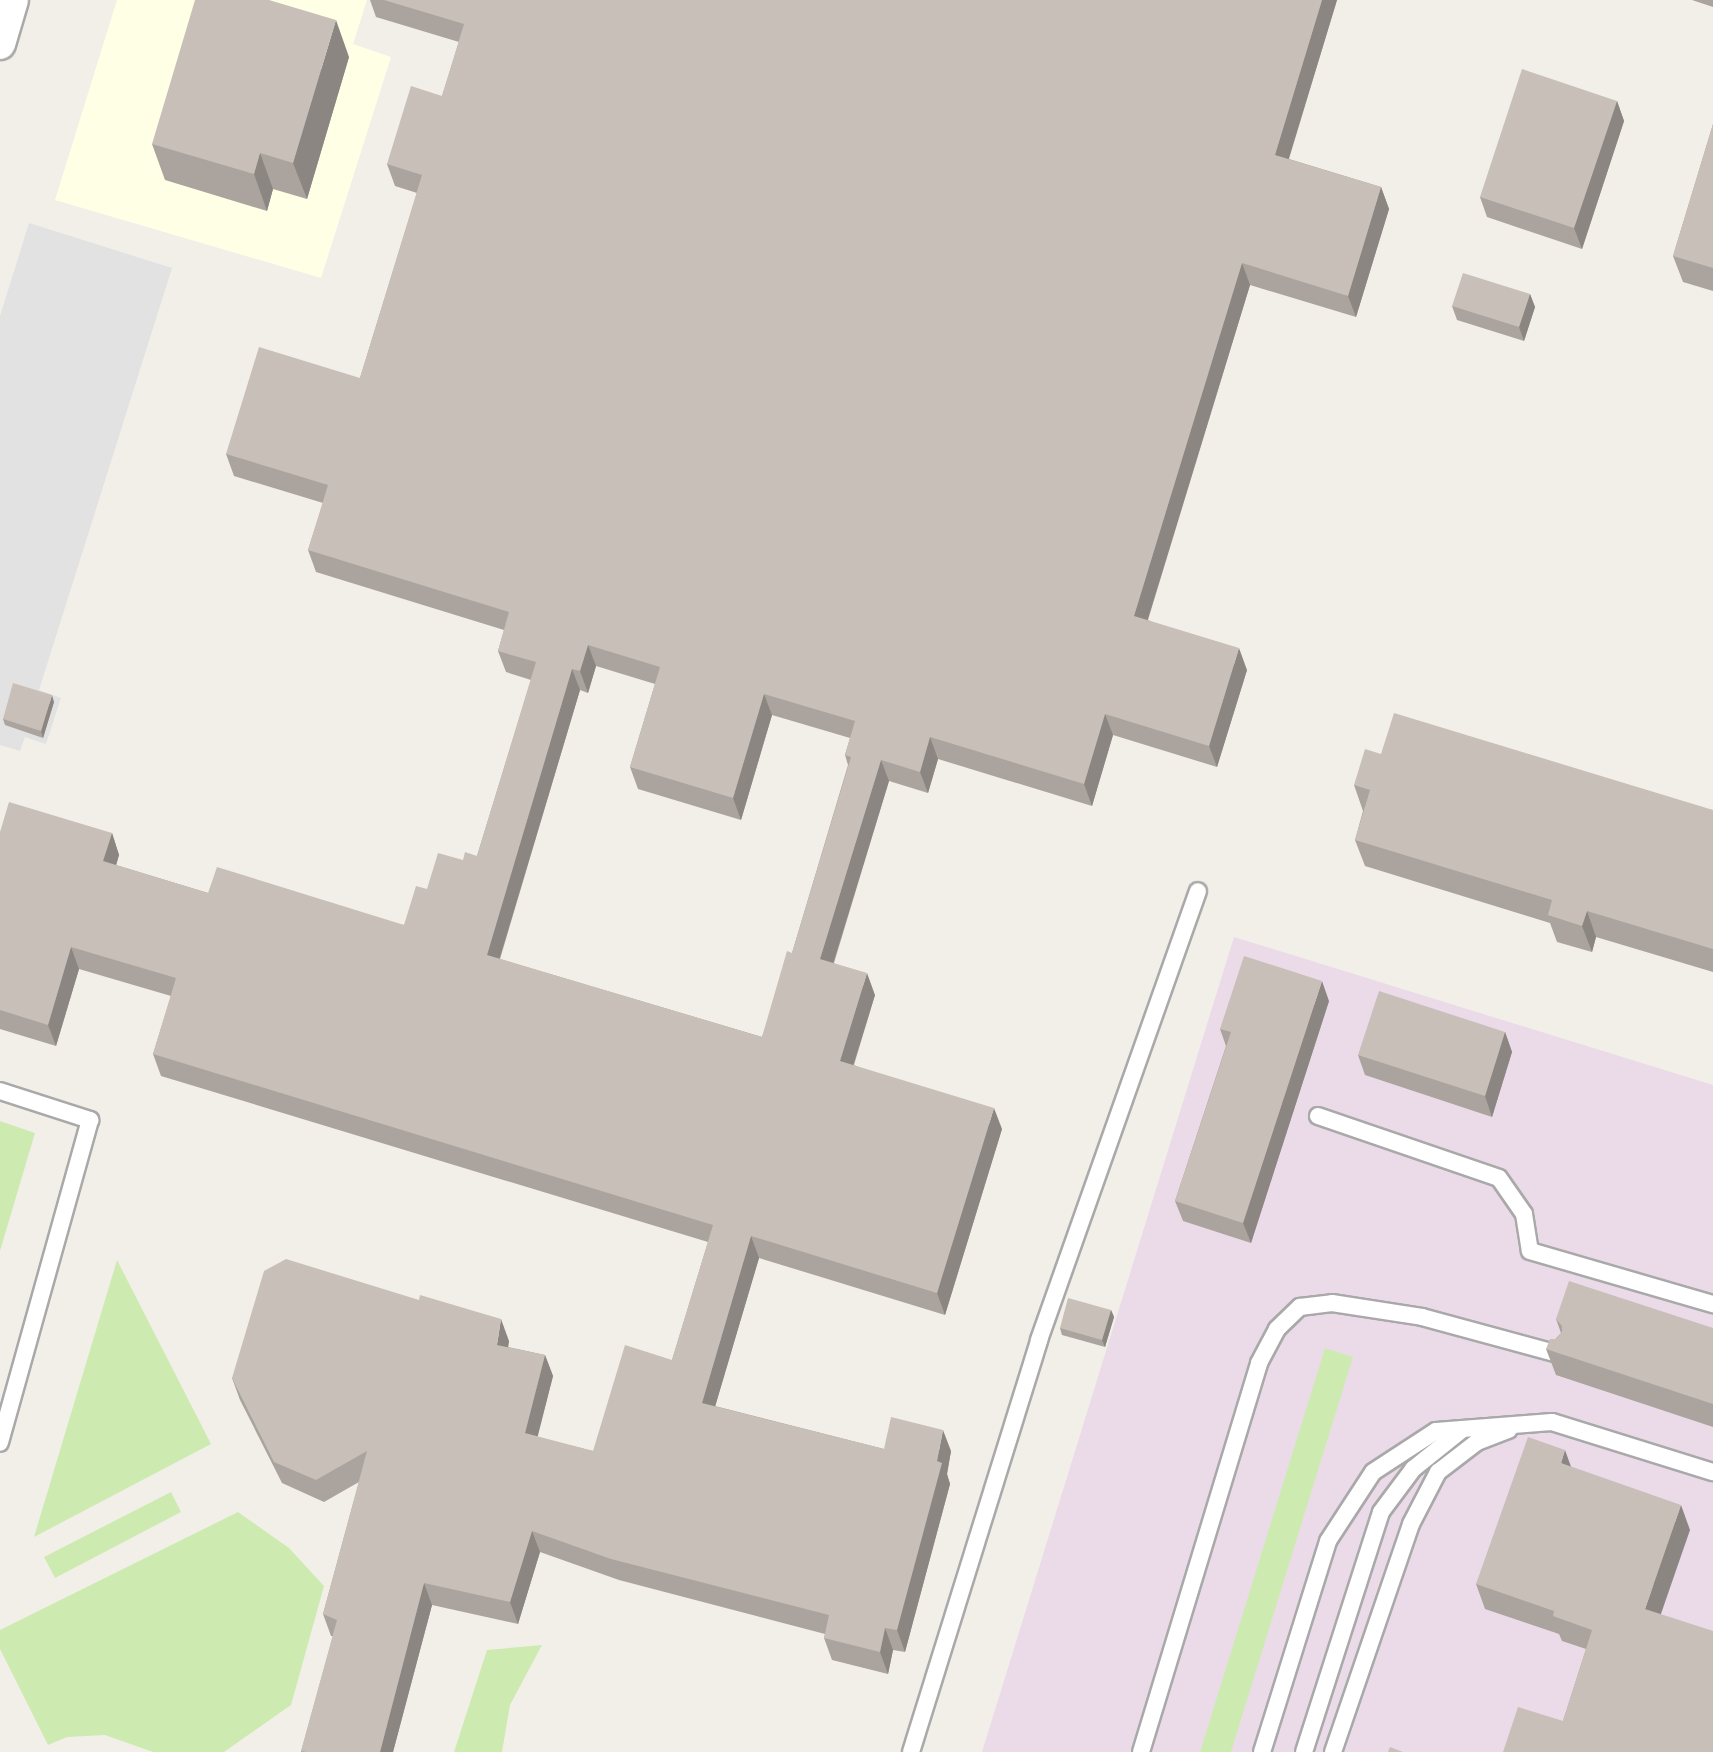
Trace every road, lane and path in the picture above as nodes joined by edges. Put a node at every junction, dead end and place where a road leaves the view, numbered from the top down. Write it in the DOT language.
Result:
graph roads {
  1 [pos="13,0"];
  2 [pos="0,44"];
  3 [pos="1198,891"];
  4 [pos="0,1091"];
  5 [pos="1318,1116"];
  6 [pos="1713,1304"];
  7 [pos="1562,1355"];
  8 [pos="1522,1424"];
  9 [pos="1463,1429"];
  10 [pos="0,1443"];
  11 [pos="1713,1472"];
  12 [pos="911,1752"];
  13 [pos="1141,1752"];
  14 [pos="1262,1752"];
  15 [pos="1304,1752"];
  16 [pos="1333,1752"];
  1 -- 2 [label="street"];
  3 -- 12 [label="lane"];
  4 -- 10 [label="lane"];
  5 -- 6 [label="lane"];
  7 -- 13 [label="lane"];
  8 -- 9 [label="lane"];
  8 -- 11 [label="lane"];
  8 -- 16 [label="lane"];
  9 -- 14 [label="lane"];
  9 -- 15 [label="lane"];
}
